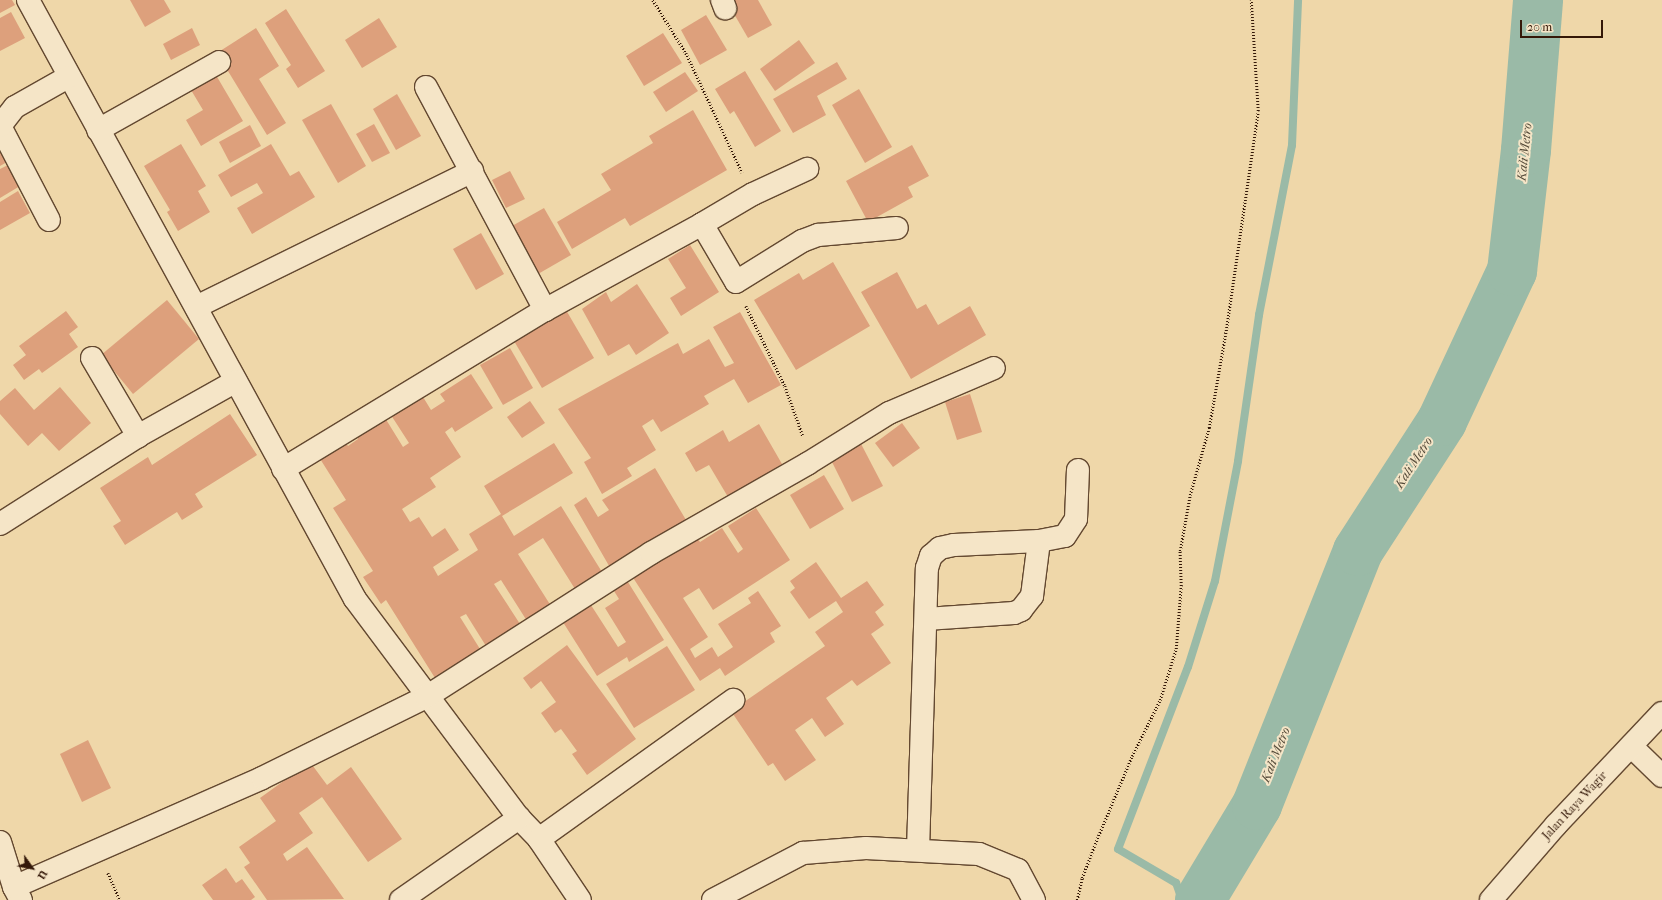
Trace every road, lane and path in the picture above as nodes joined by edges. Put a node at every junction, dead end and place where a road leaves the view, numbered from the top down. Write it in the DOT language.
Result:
graph roads {
  1 [pos="28,0"];
  2 [pos="653,0"];
  3 [pos="1251,0"];
  4 [pos="219,62"];
  5 [pos="68,77"];
  6 [pos="426,87"];
  7 [pos="0,126"];
  8 [pos="98,130"];
  9 [pos="807,169"];
  10 [pos="472,171"];
  11 [pos="753,194"];
  12 [pos="49,220"];
  13 [pos="702,224"];
  14 [pos="897,228"];
  15 [pos="736,282"];
  16 [pos="196,307"];
  17 [pos="545,310"];
  18 [pos="92,358"];
  19 [pos="994,368"];
  20 [pos="236,381"];
  21 [pos="138,436"];
  22 [pos="807,464"];
  23 [pos="283,468"];
  24 [pos="1078,470"];
  25 [pos="0,524"];
  26 [pos="1039,541"];
  27 [pos="926,619"];
  28 [pos="426,698"];
  29 [pos="733,700"];
  30 [pos="1662,713"];
  31 [pos="1631,746"];
  32 [pos="1662,776"];
  33 [pos="518,818"];
  34 [pos="539,839"];
  35 [pos="0,842"];
  36 [pos="918,850"];
  37 [pos="18,894"];
  38 [pos="401,900"];
  39 [pos="580,900"];
  40 [pos="712,900"];
  41 [pos="1034,900"];
  42 [pos="1077,900"];
  43 [pos="1491,900"];
  1 -- 5 [label="street"];
  2 -- 11 [label="path"];
  3 -- 42 [label="path"];
  4 -- 8 [label="street"];
  5 -- 7 [label="street"];
  5 -- 8 [label="street"];
  6 -- 10 [label="street"];
  7 -- 12 [label="street"];
  8 -- 16 [label="street"];
  9 -- 11 [label="street"];
  10 -- 16 [label="street"];
  10 -- 17 [label="street"];
  11 -- 13 [label="street"];
  13 -- 15 [label="street"];
  13 -- 17 [label="street"];
  14 -- 15 [label="street"];
  15 -- 22 [label="path"];
  16 -- 20 [label="street"];
  17 -- 23 [label="street"];
  18 -- 21 [label="street"];
  19 -- 22 [label="street"];
  20 -- 21 [label="street"];
  20 -- 23 [label="street"];
  21 -- 25 [label="street"];
  22 -- 28 [label="street"];
  23 -- 28 [label="street"];
  24 -- 26 [label="street"];
  26 -- 27 [label="street"];
  26 -- 27 [label="street"];
  27 -- 36 [label="street"];
  28 -- 33 [label="street"];
  28 -- 37 [label="street"];
  29 -- 34 [label="street"];
  30 -- 31 [label="street, Jalan Raya Wagir"];
  31 -- 32 [label="street"];
  31 -- 43 [label="street, Jalan Raya Wagir"];
  33 -- 34 [label="street"];
  33 -- 38 [label="street"];
  34 -- 39 [label="street"];
  35 -- 37 [label="street"];
  36 -- 40 [label="street"];
  36 -- 41 [label="street"];
}
